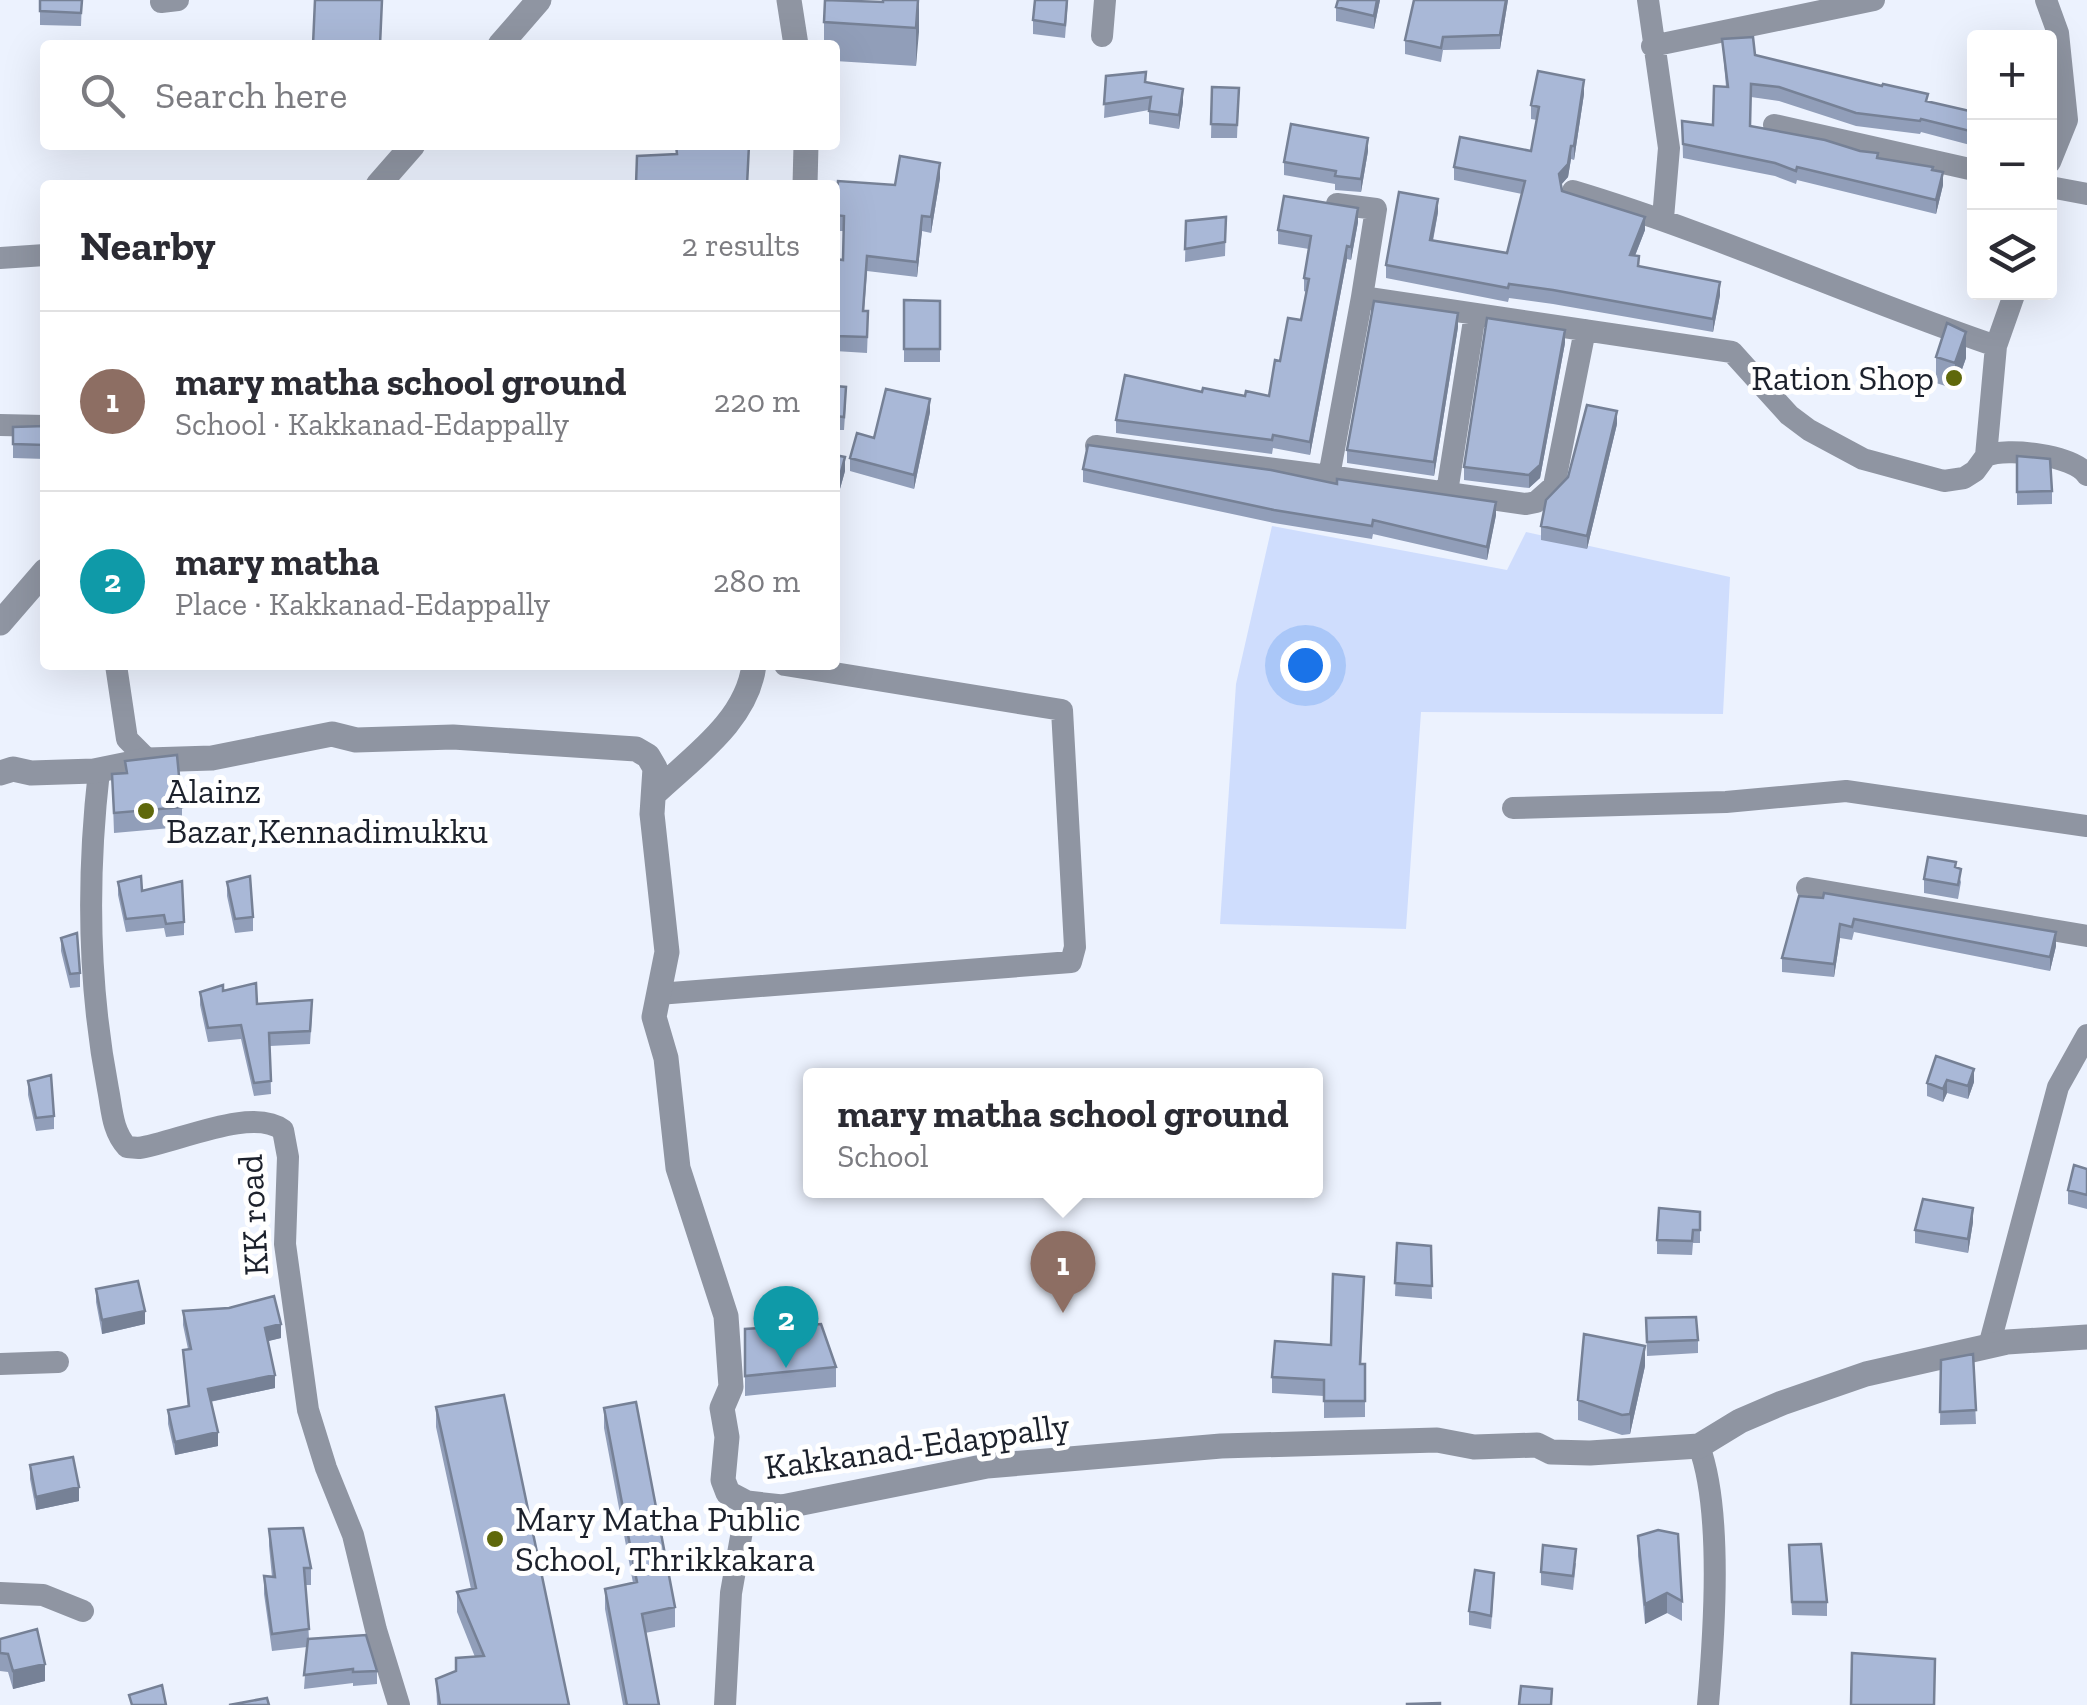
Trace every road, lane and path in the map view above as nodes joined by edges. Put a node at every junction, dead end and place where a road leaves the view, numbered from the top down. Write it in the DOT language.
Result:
graph roads {
  1 [pos="539,0"];
  2 [pos="789,0"];
  3 [pos="1105,0"];
  4 [pos="1648,0"];
  5 [pos="1874,0"];
  6 [pos="2046,0"];
  7 [pos="1102,36"];
  8 [pos="504,40"];
  9 [pos="795,40"];
  10 [pos="1652,46"];
  11 [pos="1774,124"];
  12 [pos="2057,145"];
  13 [pos="409,150"];
  14 [pos="806,150"];
  15 [pos="1967,168"];
  16 [pos="382,180"];
  17 [pos="806,180"];
  18 [pos="2057,188"];
  19 [pos="1573,192"];
  20 [pos="2087,194"];
  21 [pos="1337,204"];
  22 [pos="1663,218"];
  23 [pos="40,255"];
  24 [pos="0,258"];
  25 [pos="1362,297"];
  26 [pos="2012,300"];
  27 [pos="1475,314"];
  28 [pos="1586,330"];
  29 [pos="1996,346"];
  30 [pos="0,424"];
  31 [pos="40,426"];
  32 [pos="1096,446"];
  33 [pos="1986,456"];
  34 [pos="2087,475"];
  35 [pos="1329,476"];
  36 [pos="1448,492"];
  37 [pos="40,577"];
  38 [pos="0,623"];
  39 [pos="117,670"];
  40 [pos="753,670"];
  41 [pos="815,670"];
  42 [pos="148,760"];
  43 [pos="99,770"];
  44 [pos="0,773"];
  45 [pos="654,794"];
  46 [pos="1514,808"];
  47 [pos="2087,826"];
  48 [pos="1806,888"];
  49 [pos="2087,936"];
  50 [pos="658,994"];
  51 [pos="2087,1035"];
  52 [pos="2087,1338"];
  53 [pos="1989,1346"];
  54 [pos="58,1362"];
  55 [pos="0,1364"];
  56 [pos="1700,1446"];
  57 [pos="747,1503"];
  58 [pos="0,1593"];
  59 [pos="83,1611"];
  60 [pos="399,1705"];
  61 [pos="725,1705"];
  62 [pos="1708,1705"];
  1 -- 8 [label="street"];
  2 -- 9 [label="street"];
  3 -- 7 [label="street"];
  4 -- 10 [label="street"];
  5 -- 10 [label="street"];
  6 -- 12 [label="street"];
  10 -- 22 [label="street"];
  11 -- 15 [label="street"];
  13 -- 16 [label="street"];
  14 -- 17 [label="street"];
  18 -- 20 [label="street"];
  19 -- 22 [label="street"];
  21 -- 25 [label="street"];
  22 -- 29 [label="street"];
  23 -- 24 [label="street"];
  25 -- 27 [label="street"];
  25 -- 35 [label="street"];
  26 -- 29 [label="street"];
  27 -- 28 [label="street"];
  27 -- 36 [label="street"];
  28 -- 33 [label="street"];
  28 -- 36 [label="street"];
  29 -- 33 [label="street"];
  30 -- 31 [label="street"];
  32 -- 35 [label="street"];
  33 -- 34 [label="street"];
  35 -- 36 [label="street"];
  37 -- 38 [label="street"];
  39 -- 42 [label="street"];
  40 -- 45 [label="street"];
  41 -- 50 [label="street"];
  42 -- 43 [label="street, Kakkanad-Edappally"];
  42 -- 45 [label="street, Kakkanad-Edappally"];
  43 -- 44 [label="street, Kakkanad-Edappally"];
  43 -- 60 [label="street, KK road"];
  45 -- 50 [label="street, Kakkanad-Edappally"];
  46 -- 47 [label="street"];
  48 -- 49 [label="street"];
  50 -- 57 [label="street, Kakkanad-Edappally"];
  51 -- 53 [label="street"];
  52 -- 53 [label="street, Kakkanad-Edappally"];
  53 -- 56 [label="street, Kakkanad-Edappally"];
  54 -- 55 [label="street"];
  56 -- 57 [label="street, Kakkanad-Edappally"];
  56 -- 62 [label="street"];
  57 -- 61 [label="street"];
  58 -- 59 [label="street"];
}
